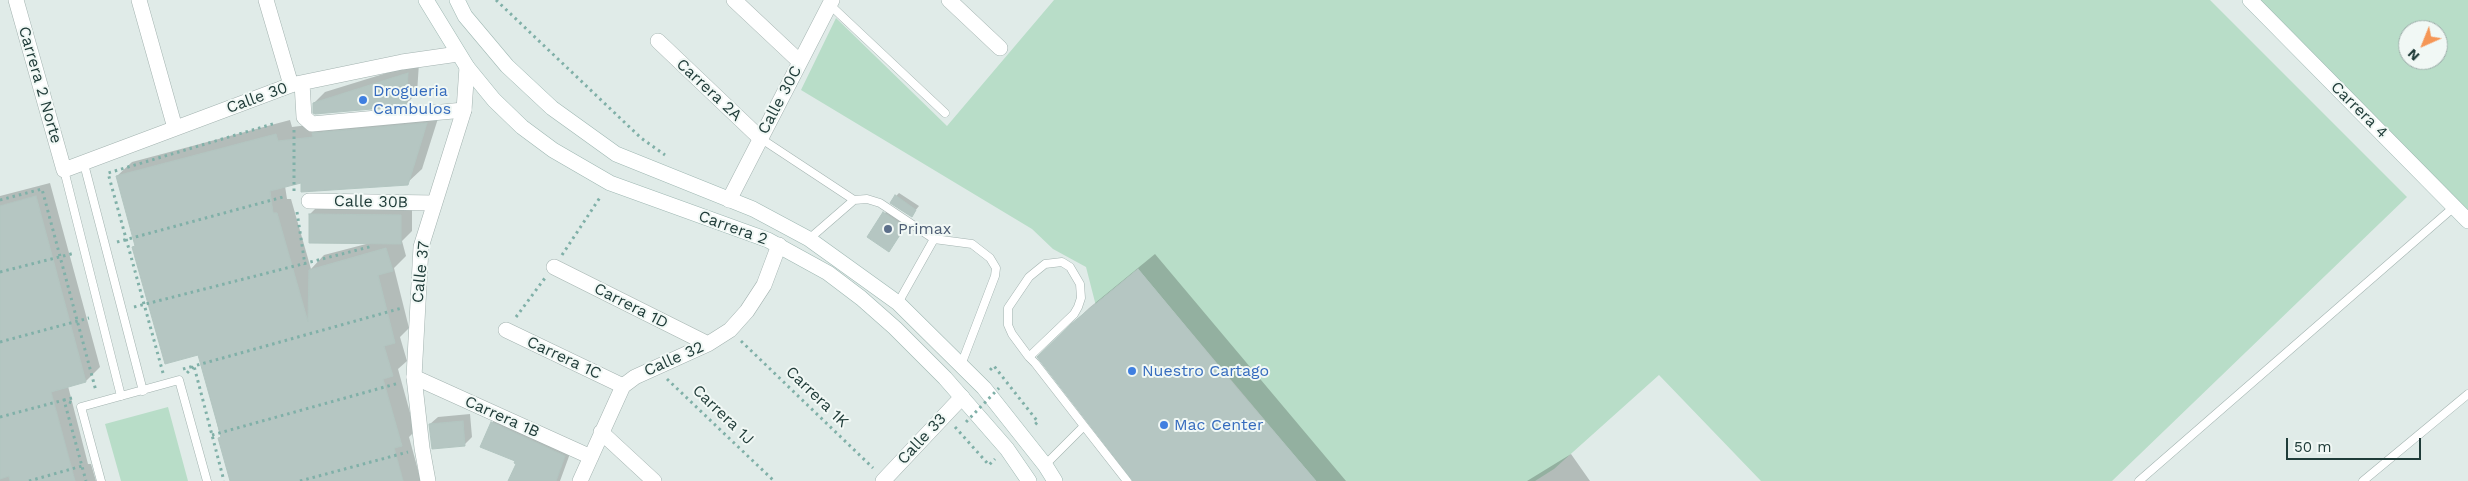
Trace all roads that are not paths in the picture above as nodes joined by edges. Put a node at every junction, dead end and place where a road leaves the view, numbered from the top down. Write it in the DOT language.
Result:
graph roads {
  1 [pos="16,0"];
  2 [pos="139,0"];
  3 [pos="266,0"];
  4 [pos="426,0"];
  5 [pos="457,0"];
  6 [pos="734,0"];
  7 [pos="949,0"];
  8 [pos="2250,0"];
  9 [pos="831,2"];
  10 [pos="658,41"];
  11 [pos="1000,48"];
  12 [pos="458,54"];
  13 [pos="800,62"];
  14 [pos="467,67"];
  15 [pos="296,84"];
  16 [pos="464,110"];
  17 [pos="945,113"];
  18 [pos="175,128"];
  19 [pos="760,138"];
  20 [pos="84,164"];
  21 [pos="64,170"];
  22 [pos="728,200"];
  23 [pos="854,200"];
  24 [pos="300,202"];
  25 [pos="434,203"];
  26 [pos="2454,207"];
  27 [pos="2468,221"];
  28 [pos="809,239"];
  29 [pos="934,239"];
  30 [pos="779,245"];
  31 [pos="554,267"];
  32 [pos="898,303"];
  33 [pos="506,330"];
  34 [pos="708,344"];
  35 [pos="1029,357"];
  36 [pos="961,365"];
  37 [pos="414,377"];
  38 [pos="623,386"];
  39 [pos="143,390"];
  40 [pos="2468,394"];
  41 [pos="121,396"];
  42 [pos="962,397"];
  43 [pos="1084,426"];
  44 [pos="600,432"];
  45 [pos="591,457"];
  46 [pos="1045,465"];
  47 [pos="884,480"];
  48 [pos="101,481"];
  49 [pos="207,481"];
  50 [pos="428,481"];
  51 [pos="580,481"];
  52 [pos="654,481"];
  53 [pos="1029,481"];
  54 [pos="1055,481"];
  55 [pos="1127,481"];
  56 [pos="2139,481"];
  57 [pos="2363,481"];
  1 -- 21 [label="street, Carrera 2 Norte"];
  2 -- 18 [label="street"];
  3 -- 15 [label="street"];
  4 -- 12 [label="street, Carrera 2"];
  5 -- 22 [label="street, Carrera 2"];
  6 -- 13 [label="street"];
  7 -- 11 [label="street"];
  8 -- 26 [label="street, Carrera 4"];
  9 -- 13 [label="street, Calle 30C"];
  9 -- 17 [label="lane"];
  10 -- 19 [label="street, Carrera 2A"];
  12 -- 14 [label="street, Carrera 2"];
  12 -- 15 [label="street, Calle 30"];
  13 -- 19 [label="street, Calle 30C"];
  14 -- 16 [label="street, Calle 37"];
  14 -- 30 [label="street, Carrera 2"];
  15 -- 16 [label="street"];
  15 -- 18 [label="street, Calle 30"];
  16 -- 25 [label="street, Calle 37"];
  18 -- 20 [label="street, Calle 30"];
  19 -- 22 [label="street, Calle 30C"];
  19 -- 23 [label="lane"];
  20 -- 21 [label="street, Calle 30"];
  20 -- 39 [label="lane"];
  21 -- 41 [label="lane"];
  22 -- 28 [label="street, Carrera 2"];
  23 -- 28 [label="lane"];
  23 -- 29 [label="lane"];
  24 -- 25 [label="street, Calle 30B"];
  25 -- 37 [label="street, Calle 37"];
  26 -- 27 [label="street, Carrera 4"];
  26 -- 56 [label="lane"];
  28 -- 32 [label="street, Carrera 2"];
  29 -- 32 [label="lane"];
  29 -- 36 [label="lane"];
  30 -- 34 [label="street, Calle 32"];
  30 -- 42 [label="street, Carrera 2"];
  31 -- 34 [label="street, Carrera 1D"];
  32 -- 36 [label="street, Carrera 2"];
  33 -- 38 [label="street, Carrera 1C"];
  34 -- 38 [label="street, Calle 32"];
  35 -- 35 [label="lane"];
  35 -- 43 [label="lane"];
  36 -- 46 [label="street, Carrera 2"];
  37 -- 45 [label="street, Carrera 1B"];
  37 -- 50 [label="street, Calle 37"];
  38 -- 44 [label="street"];
  39 -- 41 [label="lane"];
  39 -- 49 [label="lane"];
  40 -- 57 [label="lane"];
  41 -- 48 [label="lane"];
  42 -- 47 [label="street, Calle 33"];
  42 -- 53 [label="street, Carrera 2"];
  43 -- 46 [label="lane"];
  43 -- 55 [label="lane"];
  44 -- 45 [label="street"];
  44 -- 52 [label="street"];
  45 -- 51 [label="street"];
  46 -- 54 [label="street, Carrera 2"];
}
